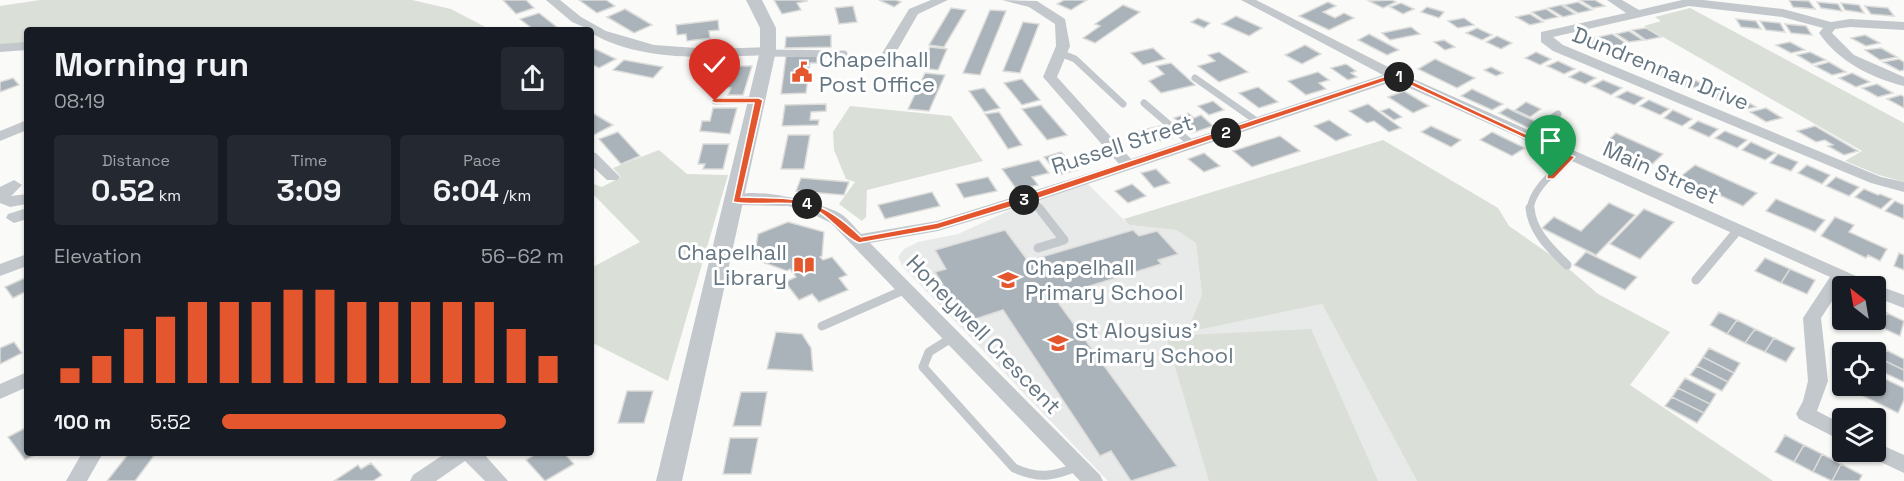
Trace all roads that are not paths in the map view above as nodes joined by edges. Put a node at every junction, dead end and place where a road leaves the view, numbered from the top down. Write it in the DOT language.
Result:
graph roads {
  1 [pos="552,0"];
  2 [pos="754,0"];
  3 [pos="942,0"];
  4 [pos="1008,0"];
  5 [pos="1247,0"];
  6 [pos="1612,0"];
  7 [pos="1636,13"];
  8 [pos="1831,26"];
  9 [pos="1904,26"];
  10 [pos="584,27"];
  11 [pos="594,32"];
  12 [pos="24,46"];
  13 [pos="0,48"];
  14 [pos="768,52"];
  15 [pos="1060,53"];
  16 [pos="844,54"];
  17 [pos="882,65"];
  18 [pos="1395,76"];
  19 [pos="1195,78"];
  20 [pos="1904,82"];
  21 [pos="759,100"];
  22 [pos="715,101"];
  23 [pos="1144,103"];
  24 [pos="1123,104"];
  25 [pos="1558,114"];
  26 [pos="1258,122"];
  27 [pos="24,125"];
  28 [pos="1525,136"];
  29 [pos="0,137"];
  30 [pos="1193,145"];
  31 [pos="1570,157"];
  32 [pos="594,160"];
  33 [pos="1128,165"];
  34 [pos="612,177"];
  35 [pos="14,181"];
  36 [pos="1904,187"];
  37 [pos="1030,198"];
  38 [pos="24,200"];
  39 [pos="736,200"];
  40 [pos="1738,230"];
  41 [pos="859,240"];
  42 [pos="1038,248"];
  43 [pos="24,261"];
  44 [pos="1567,265"];
  45 [pos="0,270"];
  46 [pos="1840,276"];
  47 [pos="1696,280"];
  48 [pos="1832,288"];
  49 [pos="906,289"];
  50 [pos="1886,295"];
  51 [pos="1904,302"];
  52 [pos="822,326"];
  53 [pos="953,338"];
  54 [pos="24,380"];
  55 [pos="0,392"];
  56 [pos="1832,428"];
  57 [pos="91,456"];
  58 [pos="458,456"];
  59 [pos="473,456"];
  60 [pos="1886,456"];
  61 [pos="1904,465"];
  62 [pos="1079,466"];
  63 [pos="76,481"];
  64 [pos="420,481"];
  65 [pos="498,481"];
  66 [pos="669,481"];
  67 [pos="1093,481"];
  1 -- 10 [label="street"];
  2 -- 14 [label="street"];
  3 -- 17 [label="street"];
  4 -- 15 [label="street"];
  5 -- 18 [label="street, Main Street"];
  6 -- 7 [label="street"];
  7 -- 8 [label="street, Dundrennan Drive"];
  7 -- 36 [label="street, Dundrennan Drive"];
  8 -- 9 [label="street, Dundrennan Drive"];
  8 -- 20 [label="street"];
  11 -- 14 [label="street"];
  12 -- 13 [label="street"];
  14 -- 16 [label="lane"];
  14 -- 21 [label="street"];
  15 -- 24 [label="lane"];
  15 -- 33 [label="street"];
  18 -- 26 [label="street, Russell Street"];
  18 -- 28 [label="street, Main Street"];
  19 -- 26 [label="lane"];
  21 -- 22 [label="lane"];
  21 -- 39 [label="street"];
  23 -- 30 [label="lane"];
  25 -- 28 [label="lane"];
  26 -- 30 [label="street, Russell Street"];
  27 -- 29 [label="street"];
  28 -- 31 [label="street, Main Street"];
  30 -- 33 [label="street, Russell Street"];
  31 -- 40 [label="street, Main Street"];
  31 -- 44 [label="lane"];
  32 -- 34 [label="street"];
  33 -- 37 [label="street, Russell Street"];
  35 -- 38 [label="street"];
  37 -- 41 [label="street, Russell Street"];
  37 -- 42 [label="lane"];
  39 -- 41 [label="street, Honeywell Crescent"];
  39 -- 66 [label="street"];
  40 -- 46 [label="street, Main Street"];
  40 -- 47 [label="lane"];
  41 -- 49 [label="street, Honeywell Crescent"];
  43 -- 45 [label="street"];
  48 -- 56 [label="street"];
  49 -- 52 [label="lane"];
  49 -- 53 [label="street, Honeywell Crescent"];
  50 -- 51 [label="street"];
  53 -- 62 [label="street, Honeywell Crescent"];
  53 -- 62 [label="lane"];
  54 -- 55 [label="street"];
  57 -- 63 [label="street"];
  58 -- 64 [label="street"];
  59 -- 65 [label="street"];
  60 -- 61 [label="street"];
  62 -- 67 [label="street, Honeywell Crescent"];
}
